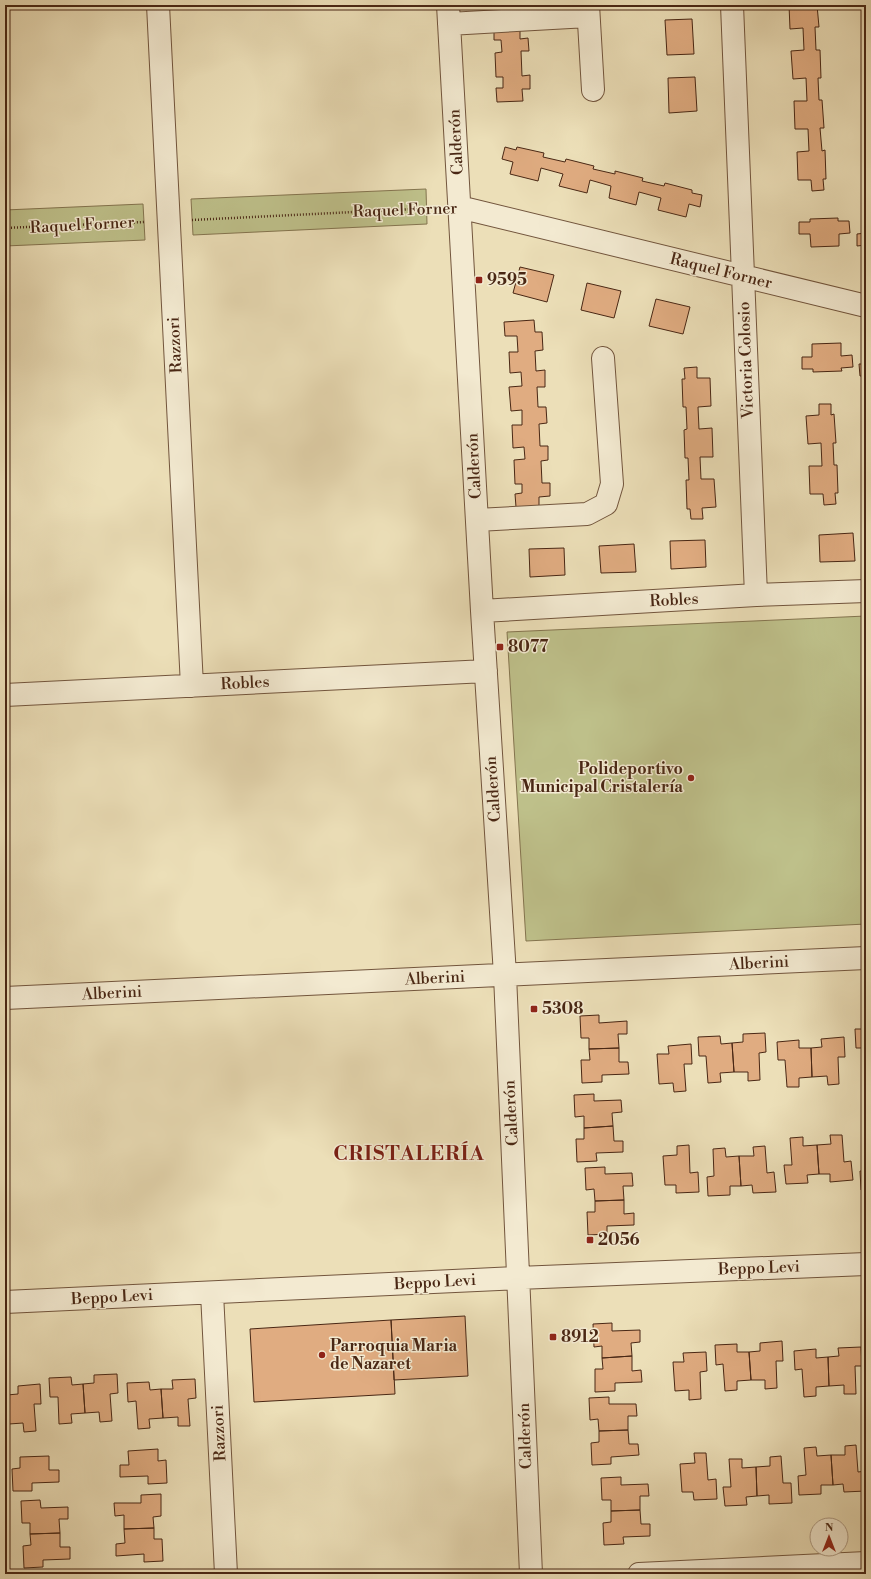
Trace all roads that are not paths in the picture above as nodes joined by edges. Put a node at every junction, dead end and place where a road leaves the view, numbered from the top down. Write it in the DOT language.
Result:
graph roads {
  1 [pos="158,5"];
  2 [pos="732,5"];
  3 [pos="588,11"];
  4 [pos="448,14"];
  5 [pos="593,90"];
  6 [pos="459,207"];
  7 [pos="743,276"];
  8 [pos="866,306"];
  9 [pos="603,358"];
  10 [pos="477,520"];
  11 [pos="866,591"];
  12 [pos="756,595"];
  13 [pos="482,611"];
  14 [pos="486,671"];
  15 [pos="192,686"];
  16 [pos="5,695"];
  17 [pos="866,958"];
  18 [pos="505,975"];
  19 [pos="5,998"];
  20 [pos="866,1264"];
  21 [pos="518,1278"];
  22 [pos="212,1293"];
  23 [pos="5,1302"];
  24 [pos="866,1563"];
  25 [pos="226,1574"];
  26 [pos="531,1574"];
  27 [pos="639,1574"];
  1 -- 15 [label="street, Razzori"];
  2 -- 7 [label="street, Victoria Colosio"];
  3 -- 4 [label="street"];
  3 -- 5 [label="street"];
  4 -- 6 [label="street, Calderón"];
  6 -- 7 [label="street, Raquel Forner"];
  6 -- 10 [label="street, Calderón"];
  7 -- 8 [label="street, Raquel Forner"];
  7 -- 12 [label="street, Victoria Colosio"];
  9 -- 10 [label="street"];
  10 -- 13 [label="street, Calderón"];
  11 -- 12 [label="street, Robles"];
  12 -- 13 [label="street, Robles"];
  13 -- 14 [label="street, Calderón"];
  14 -- 15 [label="street, Robles"];
  14 -- 18 [label="street, Calderón"];
  15 -- 16 [label="street, Robles"];
  17 -- 18 [label="street, Alberini"];
  18 -- 19 [label="street, Alberini"];
  18 -- 21 [label="street, Calderón"];
  20 -- 21 [label="street, Beppo Levi"];
  21 -- 22 [label="street, Beppo Levi"];
  21 -- 26 [label="street, Calderón"];
  22 -- 23 [label="street, Beppo Levi"];
  22 -- 25 [label="street, Razzori"];
  24 -- 27 [label="street"];
}
